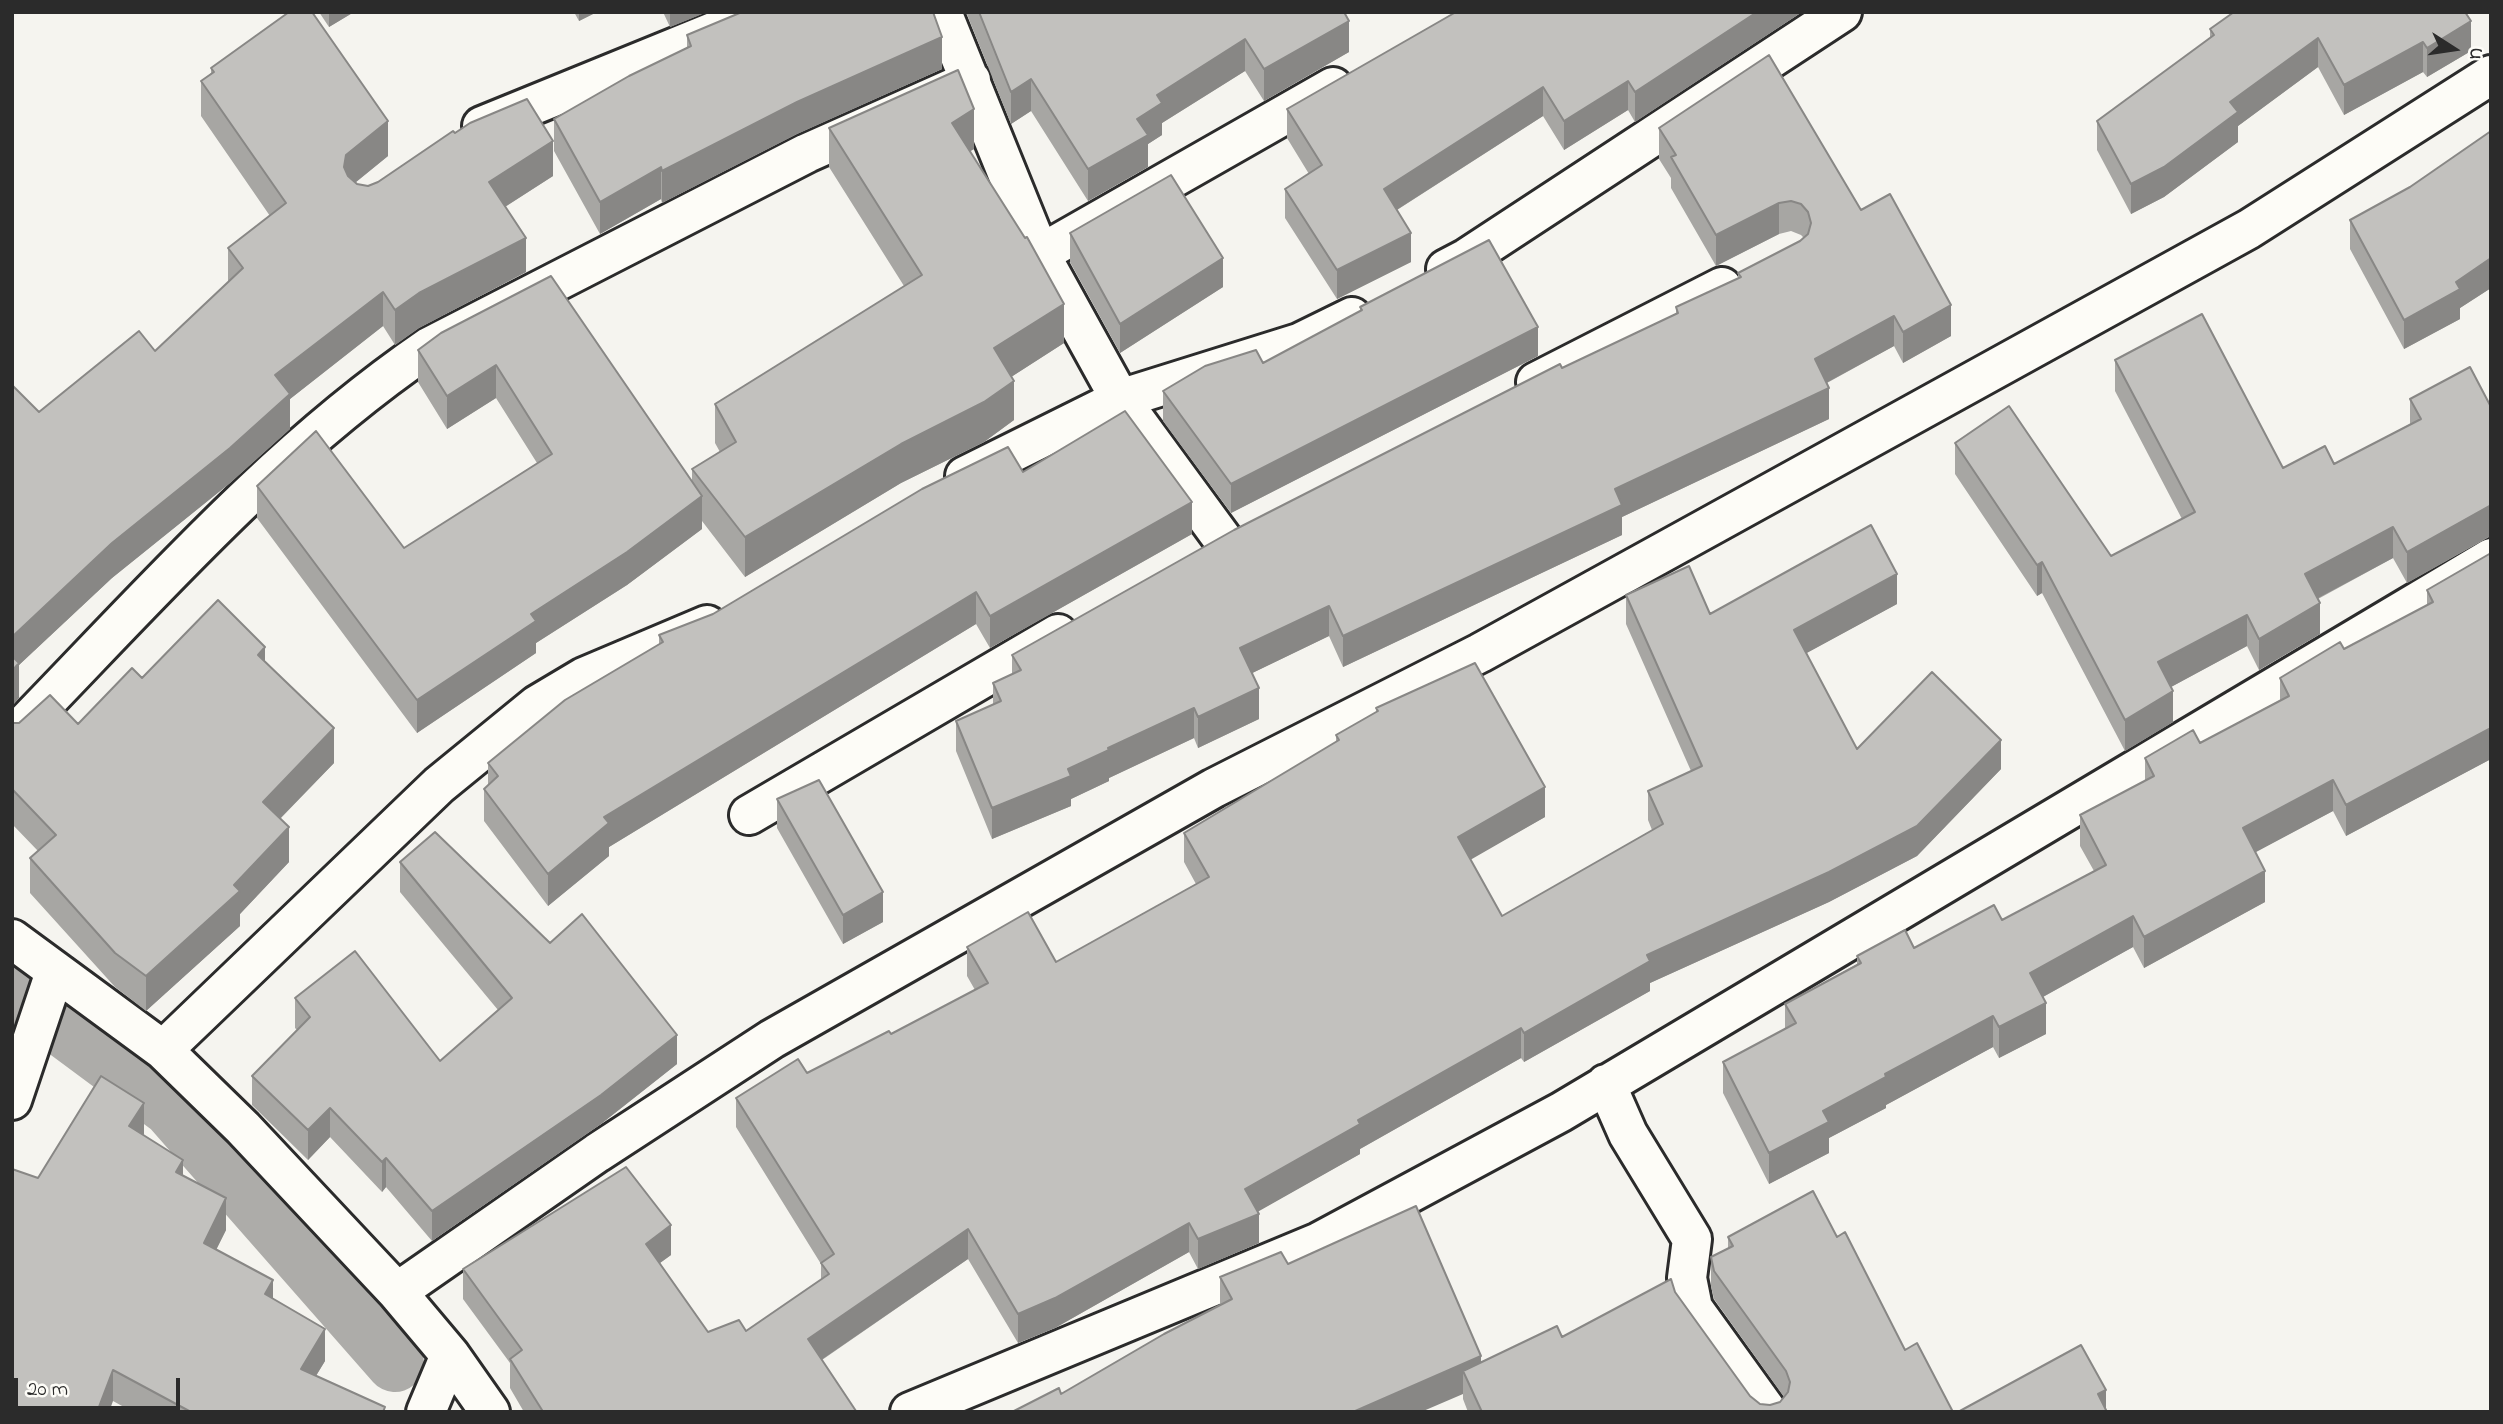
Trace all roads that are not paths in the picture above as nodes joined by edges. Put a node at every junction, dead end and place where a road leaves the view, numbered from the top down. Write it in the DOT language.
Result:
graph roads {
  1 [pos="762,12"];
  2 [pos="942,12"];
  3 [pos="1842,12"];
  4 [pos="1367,68"];
  5 [pos="2491,75"];
  6 [pos="971,80"];
  7 [pos="447,143"];
  8 [pos="1040,254"];
  9 [pos="1752,272"];
  10 [pos="1419,283"];
  11 [pos="1383,301"];
  12 [pos="1507,397"];
  13 [pos="1120,399"];
  14 [pos="936,490"];
  15 [pos="1261,522"];
  16 [pos="1224,541"];
  17 [pos="2491,558"];
  18 [pos="1188,561"];
  19 [pos="737,607"];
  20 [pos="1090,616"];
  21 [pos="12,737"];
  22 [pos="749,815"];
  23 [pos="12,939"];
  24 [pos="55,972"];
  25 [pos="163,1050"];
  26 [pos="1606,1084"];
  27 [pos="12,1100"];
  28 [pos="397,1292"];
  29 [pos="450,1355"];
  30 [pos="426,1412"];
  31 [pos="490,1412"];
  32 [pos="910,1412"];
  33 [pos="1768,1412"];
  1 -- 7 [label="street"];
  2 -- 6 [label="street"];
  3 -- 10 [label="street"];
  4 -- 8 [label="street"];
  5 -- 28 [label="street"];
  6 -- 8 [label="street"];
  6 -- 21 [label="street"];
  8 -- 13 [label="street"];
  9 -- 12 [label="street"];
  11 -- 13 [label="street"];
  13 -- 14 [label="street"];
  13 -- 16 [label="street"];
  15 -- 16 [label="street"];
  16 -- 18 [label="street"];
  17 -- 26 [label="street"];
  19 -- 25 [label="street"];
  20 -- 22 [label="street"];
  23 -- 24 [label="street"];
  24 -- 25 [label="street"];
  24 -- 27 [label="street"];
  25 -- 28 [label="street"];
  26 -- 32 [label="street"];
  26 -- 33 [label="street"];
  28 -- 29 [label="street"];
  29 -- 30 [label="street"];
  29 -- 31 [label="street"];
}
